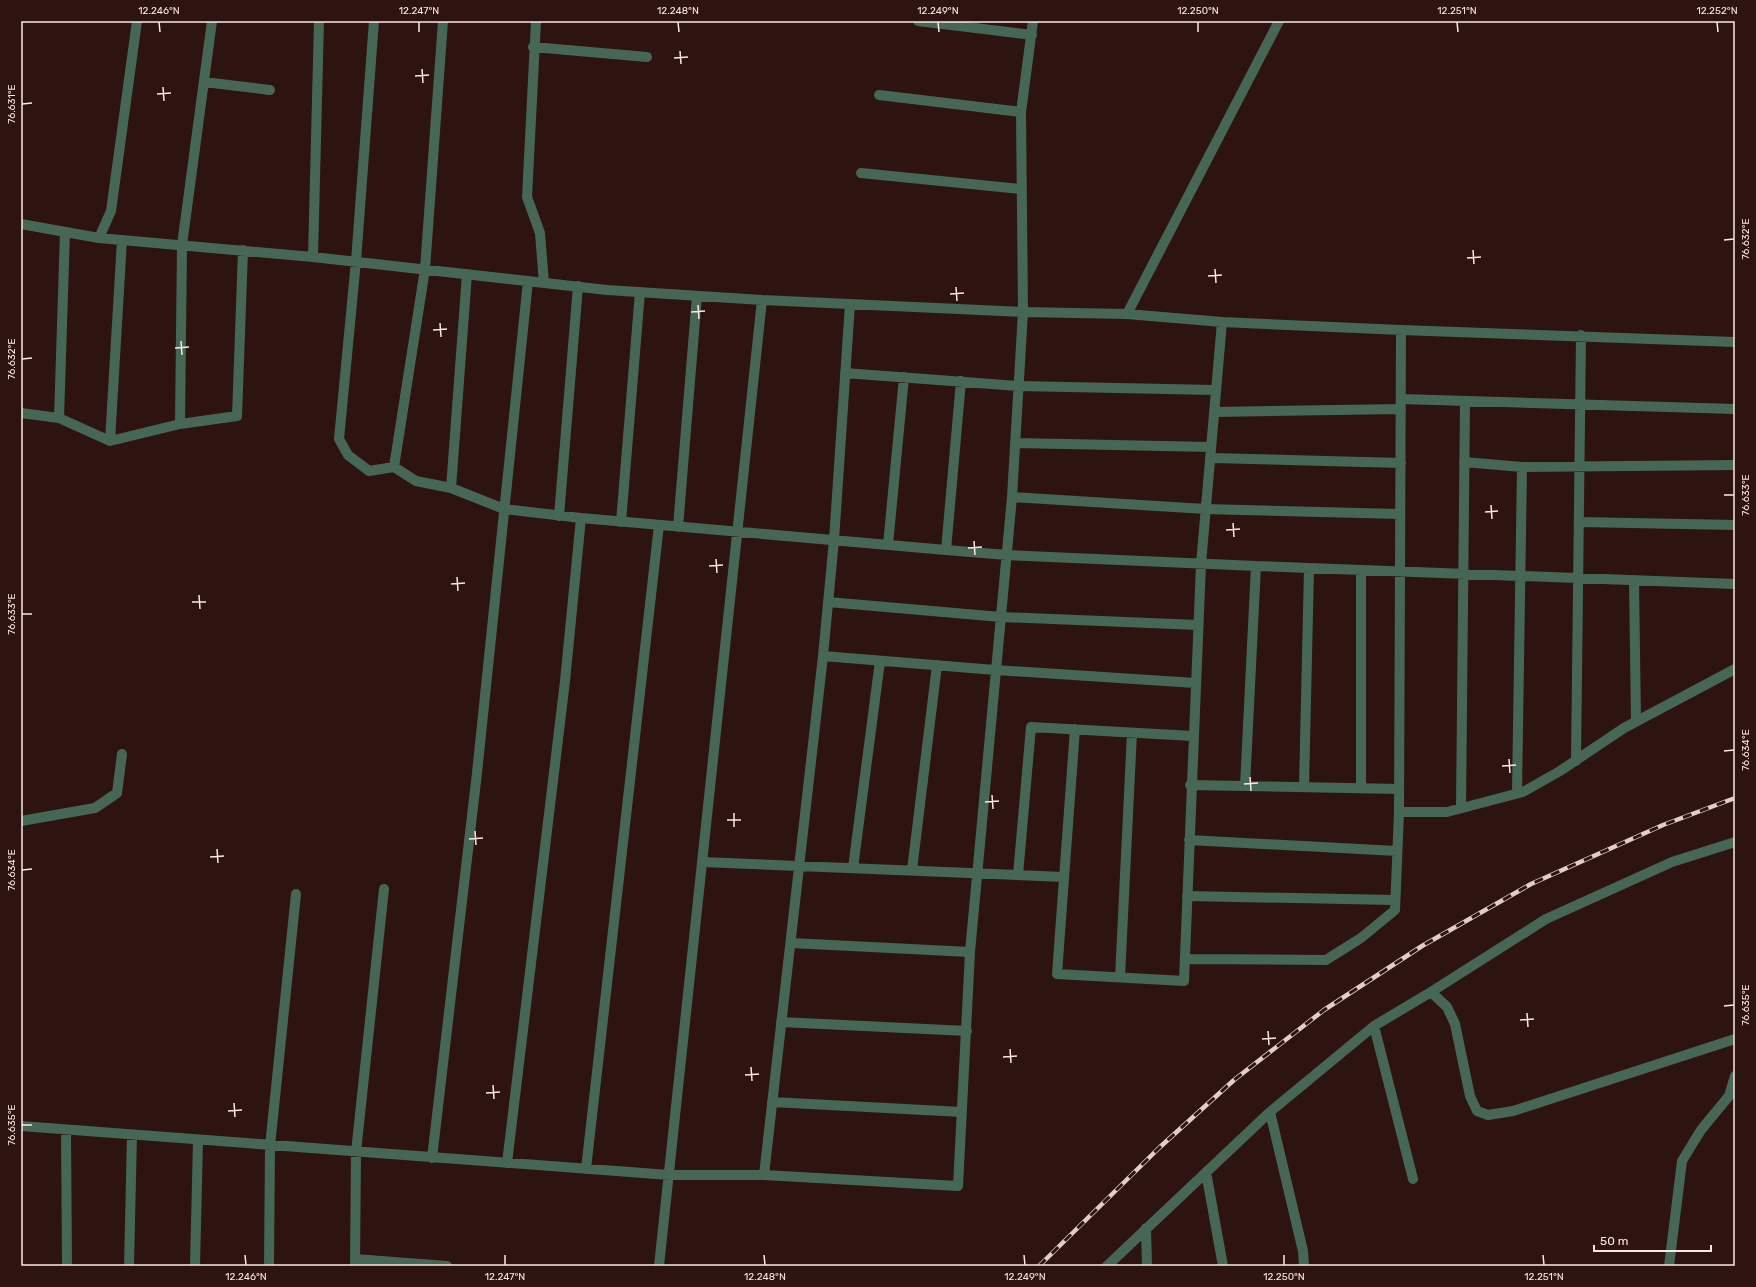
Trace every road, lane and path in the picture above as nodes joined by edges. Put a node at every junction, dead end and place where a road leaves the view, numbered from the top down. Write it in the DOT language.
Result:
graph roads {
  1 [pos="137,21"];
  2 [pos="212,21"];
  3 [pos="319,21"];
  4 [pos="374,21"];
  5 [pos="443,21"];
  6 [pos="536,21"];
  7 [pos="918,21"];
  8 [pos="1033,21"];
  9 [pos="1279,21"];
  10 [pos="1032,35"];
  11 [pos="534,47"];
  12 [pos="647,57"];
  13 [pos="204,82"];
  14 [pos="270,90"];
  15 [pos="879,95"];
  16 [pos="1021,112"];
  17 [pos="861,173"];
  18 [pos="1020,189"];
  19 [pos="21,224"];
  20 [pos="66,232"];
  21 [pos="99,238"];
  22 [pos="122,240"];
  23 [pos="182,245"];
  24 [pos="243,250"];
  25 [pos="313,257"];
  26 [pos="356,261"];
  27 [pos="425,269"];
  28 [pos="467,274"];
  29 [pos="528,281"];
  30 [pos="544,283"];
  31 [pos="578,286"];
  32 [pos="640,292"];
  33 [pos="697,296"];
  34 [pos="762,300"];
  35 [pos="850,304"];
  36 [pos="1023,312"];
  37 [pos="1127,314"];
  38 [pos="1222,322"];
  39 [pos="1401,330"];
  40 [pos="1581,335"];
  41 [pos="1735,342"];
  42 [pos="845,373"];
  43 [pos="904,377"];
  44 [pos="961,381"];
  45 [pos="1018,386"];
  46 [pos="1216,390"];
  47 [pos="1465,401"];
  48 [pos="1401,404"];
  49 [pos="1580,405"];
  50 [pos="1735,409"];
  51 [pos="1214,412"];
  52 [pos="21,413"];
  53 [pos="59,418"];
  54 [pos="180,424"];
  55 [pos="110,441"];
  56 [pos="1015,443"];
  57 [pos="1210,452"];
  58 [pos="1464,462"];
  59 [pos="1401,463"];
  60 [pos="1735,466"];
  61 [pos="394,467"];
  62 [pos="1522,467"];
  63 [pos="1580,467"];
  64 [pos="451,488"];
  65 [pos="1012,497"];
  66 [pos="504,509"];
  67 [pos="1205,509"];
  68 [pos="1400,514"];
  69 [pos="559,516"];
  70 [pos="581,518"];
  71 [pos="621,522"];
  72 [pos="1579,522"];
  73 [pos="659,525"];
  74 [pos="1735,526"];
  75 [pos="678,527"];
  76 [pos="737,532"];
  77 [pos="834,540"];
  78 [pos="888,545"];
  79 [pos="946,550"];
  80 [pos="1007,556"];
  81 [pos="1201,564"];
  82 [pos="1256,566"];
  83 [pos="1308,569"];
  84 [pos="1361,571"];
  85 [pos="1400,572"];
  86 [pos="1463,573"];
  87 [pos="1519,576"];
  88 [pos="1578,578"];
  89 [pos="1634,581"];
  90 [pos="1735,584"];
  91 [pos="828,602"];
  92 [pos="1000,617"];
  93 [pos="1198,625"];
  94 [pos="823,656"];
  95 [pos="880,661"];
  96 [pos="937,665"];
  97 [pos="1735,669"];
  98 [pos="995,670"];
  99 [pos="1195,683"];
  100 [pos="1636,722"];
  101 [pos="1075,730"];
  102 [pos="1132,733"];
  103 [pos="1193,736"];
  104 [pos="122,754"];
  105 [pos="1576,761"];
  106 [pos="1190,785"];
  107 [pos="1245,786"];
  108 [pos="1304,787"];
  109 [pos="1361,788"];
  110 [pos="1399,789"];
  111 [pos="1517,793"];
  112 [pos="1461,808"];
  113 [pos="1399,812"];
  114 [pos="21,821"];
  115 [pos="1189,840"];
  116 [pos="1735,842"];
  117 [pos="1397,851"];
  118 [pos="702,862"];
  119 [pos="799,866"];
  120 [pos="853,868"];
  121 [pos="912,870"];
  122 [pos="976,873"];
  123 [pos="1018,875"];
  124 [pos="1064,877"];
  125 [pos="384,889"];
  126 [pos="296,894"];
  127 [pos="1187,896"];
  128 [pos="1395,900"];
  129 [pos="791,943"];
  130 [pos="970,952"];
  131 [pos="1185,959"];
  132 [pos="1120,977"];
  133 [pos="1431,992"];
  134 [pos="781,1022"];
  135 [pos="1374,1026"];
  136 [pos="967,1031"];
  137 [pos="1735,1039"];
  138 [pos="1735,1076"];
  139 [pos="772,1102"];
  140 [pos="962,1112"];
  141 [pos="1270,1112"];
  142 [pos="21,1126"];
  143 [pos="66,1130"];
  144 [pos="132,1135"];
  145 [pos="198,1140"];
  146 [pos="270,1146"];
  147 [pos="356,1152"];
  148 [pos="432,1158"];
  149 [pos="507,1163"];
  150 [pos="586,1169"];
  151 [pos="1206,1172"];
  152 [pos="669,1175"];
  153 [pos="764,1176"];
  154 [pos="1413,1179"];
  155 [pos="1146,1228"];
  156 [pos="355,1263"];
  157 [pos="67,1266"];
  158 [pos="129,1266"];
  159 [pos="195,1266"];
  160 [pos="269,1266"];
  161 [pos="447,1266"];
  162 [pos="659,1266"];
  163 [pos="1107,1266"];
  164 [pos="1147,1266"];
  165 [pos="1222,1266"];
  166 [pos="1304,1266"];
  167 [pos="1669,1266"];
  1 -- 21 [label="street"];
  2 -- 13 [label="street"];
  3 -- 25 [label="street"];
  4 -- 26 [label="street"];
  5 -- 27 [label="street"];
  6 -- 11 [label="street"];
  7 -- 10 [label="street"];
  8 -- 10 [label="street"];
  9 -- 37 [label="street"];
  10 -- 16 [label="street"];
  11 -- 12 [label="street"];
  11 -- 30 [label="street"];
  13 -- 14 [label="street"];
  13 -- 23 [label="street"];
  15 -- 16 [label="street"];
  16 -- 18 [label="street"];
  17 -- 18 [label="street"];
  18 -- 36 [label="street"];
  19 -- 20 [label="street"];
  20 -- 21 [label="street"];
  20 -- 53 [label="street"];
  21 -- 22 [label="street"];
  22 -- 23 [label="street"];
  22 -- 55 [label="street"];
  23 -- 24 [label="street"];
  23 -- 54 [label="street"];
  24 -- 25 [label="street"];
  24 -- 54 [label="street"];
  25 -- 26 [label="street"];
  26 -- 27 [label="street"];
  26 -- 61 [label="street"];
  27 -- 28 [label="street"];
  27 -- 61 [label="street"];
  28 -- 29 [label="street"];
  28 -- 64 [label="street"];
  29 -- 30 [label="street"];
  29 -- 66 [label="street"];
  30 -- 31 [label="street"];
  31 -- 32 [label="street"];
  31 -- 69 [label="street"];
  32 -- 33 [label="street"];
  32 -- 71 [label="street"];
  33 -- 34 [label="street"];
  33 -- 75 [label="street"];
  34 -- 35 [label="street"];
  34 -- 76 [label="street"];
  35 -- 36 [label="street"];
  35 -- 42 [label="street"];
  36 -- 37 [label="street"];
  36 -- 45 [label="street"];
  37 -- 38 [label="street"];
  38 -- 39 [label="street"];
  38 -- 46 [label="street"];
  39 -- 40 [label="street"];
  39 -- 48 [label="street"];
  40 -- 41 [label="street"];
  40 -- 49 [label="street"];
  42 -- 43 [label="street"];
  42 -- 77 [label="street"];
  43 -- 44 [label="street"];
  43 -- 78 [label="street"];
  44 -- 45 [label="street"];
  44 -- 79 [label="street"];
  45 -- 46 [label="street"];
  45 -- 56 [label="street"];
  46 -- 51 [label="street"];
  47 -- 48 [label="street"];
  47 -- 49 [label="street"];
  47 -- 58 [label="street"];
  48 -- 51 [label="street"];
  48 -- 59 [label="street"];
  49 -- 50 [label="street"];
  49 -- 63 [label="street"];
  51 -- 57 [label="street"];
  52 -- 53 [label="street"];
  53 -- 55 [label="street"];
  54 -- 55 [label="street"];
  56 -- 57 [label="street"];
  56 -- 65 [label="street"];
  57 -- 59 [label="street"];
  57 -- 67 [label="street"];
  58 -- 62 [label="street"];
  58 -- 86 [label="street"];
  59 -- 68 [label="street"];
  60 -- 63 [label="street"];
  61 -- 64 [label="street"];
  62 -- 63 [label="street"];
  62 -- 87 [label="street"];
  63 -- 72 [label="street"];
  64 -- 66 [label="street"];
  65 -- 67 [label="street"];
  65 -- 80 [label="street"];
  66 -- 69 [label="street"];
  66 -- 148 [label="street"];
  67 -- 68 [label="street"];
  67 -- 81 [label="street"];
  68 -- 85 [label="street"];
  69 -- 70 [label="street"];
  70 -- 71 [label="street"];
  70 -- 149 [label="street"];
  71 -- 73 [label="street"];
  72 -- 74 [label="street"];
  72 -- 88 [label="street"];
  73 -- 75 [label="street"];
  73 -- 150 [label="street"];
  75 -- 76 [label="street"];
  76 -- 77 [label="street"];
  76 -- 118 [label="street"];
  77 -- 78 [label="street"];
  77 -- 91 [label="street"];
  78 -- 79 [label="street"];
  79 -- 80 [label="street"];
  80 -- 81 [label="street"];
  80 -- 92 [label="street"];
  81 -- 82 [label="street"];
  81 -- 93 [label="street"];
  82 -- 83 [label="street"];
  82 -- 107 [label="street"];
  83 -- 84 [label="street"];
  83 -- 108 [label="street"];
  84 -- 85 [label="street"];
  84 -- 109 [label="street"];
  85 -- 86 [label="street"];
  85 -- 110 [label="street"];
  86 -- 87 [label="street"];
  86 -- 112 [label="street"];
  87 -- 88 [label="street"];
  87 -- 111 [label="street"];
  88 -- 89 [label="street"];
  88 -- 105 [label="street"];
  89 -- 90 [label="street"];
  89 -- 100 [label="street"];
  91 -- 92 [label="street"];
  91 -- 94 [label="street"];
  92 -- 93 [label="street"];
  92 -- 98 [label="street"];
  93 -- 99 [label="street"];
  94 -- 95 [label="street"];
  94 -- 119 [label="street"];
  95 -- 96 [label="street"];
  95 -- 120 [label="street"];
  96 -- 98 [label="street"];
  96 -- 121 [label="street"];
  97 -- 100 [label="street"];
  98 -- 99 [label="street"];
  98 -- 122 [label="street"];
  99 -- 103 [label="street"];
  100 -- 105 [label="street"];
  101 -- 102 [label="street"];
  101 -- 123 [label="street"];
  101 -- 124 [label="street"];
  102 -- 103 [label="street"];
  102 -- 132 [label="street"];
  103 -- 106 [label="street"];
  104 -- 114 [label="street"];
  105 -- 111 [label="street"];
  106 -- 107 [label="street"];
  106 -- 115 [label="street"];
  107 -- 108 [label="street"];
  108 -- 109 [label="street"];
  109 -- 110 [label="street"];
  110 -- 113 [label="street"];
  111 -- 112 [label="street"];
  112 -- 113 [label="street"];
  113 -- 117 [label="street"];
  115 -- 117 [label="street"];
  115 -- 127 [label="street"];
  116 -- 133 [label="street"];
  117 -- 128 [label="street"];
  118 -- 119 [label="street"];
  118 -- 152 [label="street"];
  119 -- 120 [label="street"];
  119 -- 129 [label="street"];
  120 -- 121 [label="street"];
  121 -- 122 [label="street"];
  122 -- 123 [label="street"];
  122 -- 130 [label="street"];
  123 -- 124 [label="street"];
  124 -- 132 [label="street"];
  125 -- 147 [label="street"];
  126 -- 146 [label="street"];
  127 -- 128 [label="street"];
  127 -- 131 [label="street"];
  128 -- 131 [label="street"];
  129 -- 130 [label="street"];
  129 -- 134 [label="street"];
  130 -- 136 [label="street"];
  131 -- 132 [label="street"];
  133 -- 135 [label="street"];
  133 -- 137 [label="street"];
  134 -- 136 [label="street"];
  134 -- 139 [label="street"];
  135 -- 141 [label="street"];
  135 -- 154 [label="street"];
  136 -- 140 [label="street"];
  138 -- 167 [label="street"];
  139 -- 140 [label="street"];
  139 -- 153 [label="street"];
  140 -- 153 [label="street"];
  141 -- 151 [label="street"];
  141 -- 166 [label="street"];
  142 -- 143 [label="street"];
  143 -- 144 [label="street"];
  143 -- 157 [label="street"];
  144 -- 145 [label="street"];
  144 -- 158 [label="street"];
  145 -- 146 [label="street"];
  145 -- 159 [label="street"];
  146 -- 147 [label="street"];
  146 -- 160 [label="street"];
  147 -- 148 [label="street"];
  147 -- 156 [label="street"];
  148 -- 149 [label="street"];
  149 -- 150 [label="street"];
  150 -- 152 [label="street"];
  151 -- 155 [label="street"];
  151 -- 165 [label="street"];
  152 -- 153 [label="street"];
  152 -- 162 [label="street"];
  155 -- 163 [label="street"];
  155 -- 164 [label="street"];
  156 -- 161 [label="street"];
}
